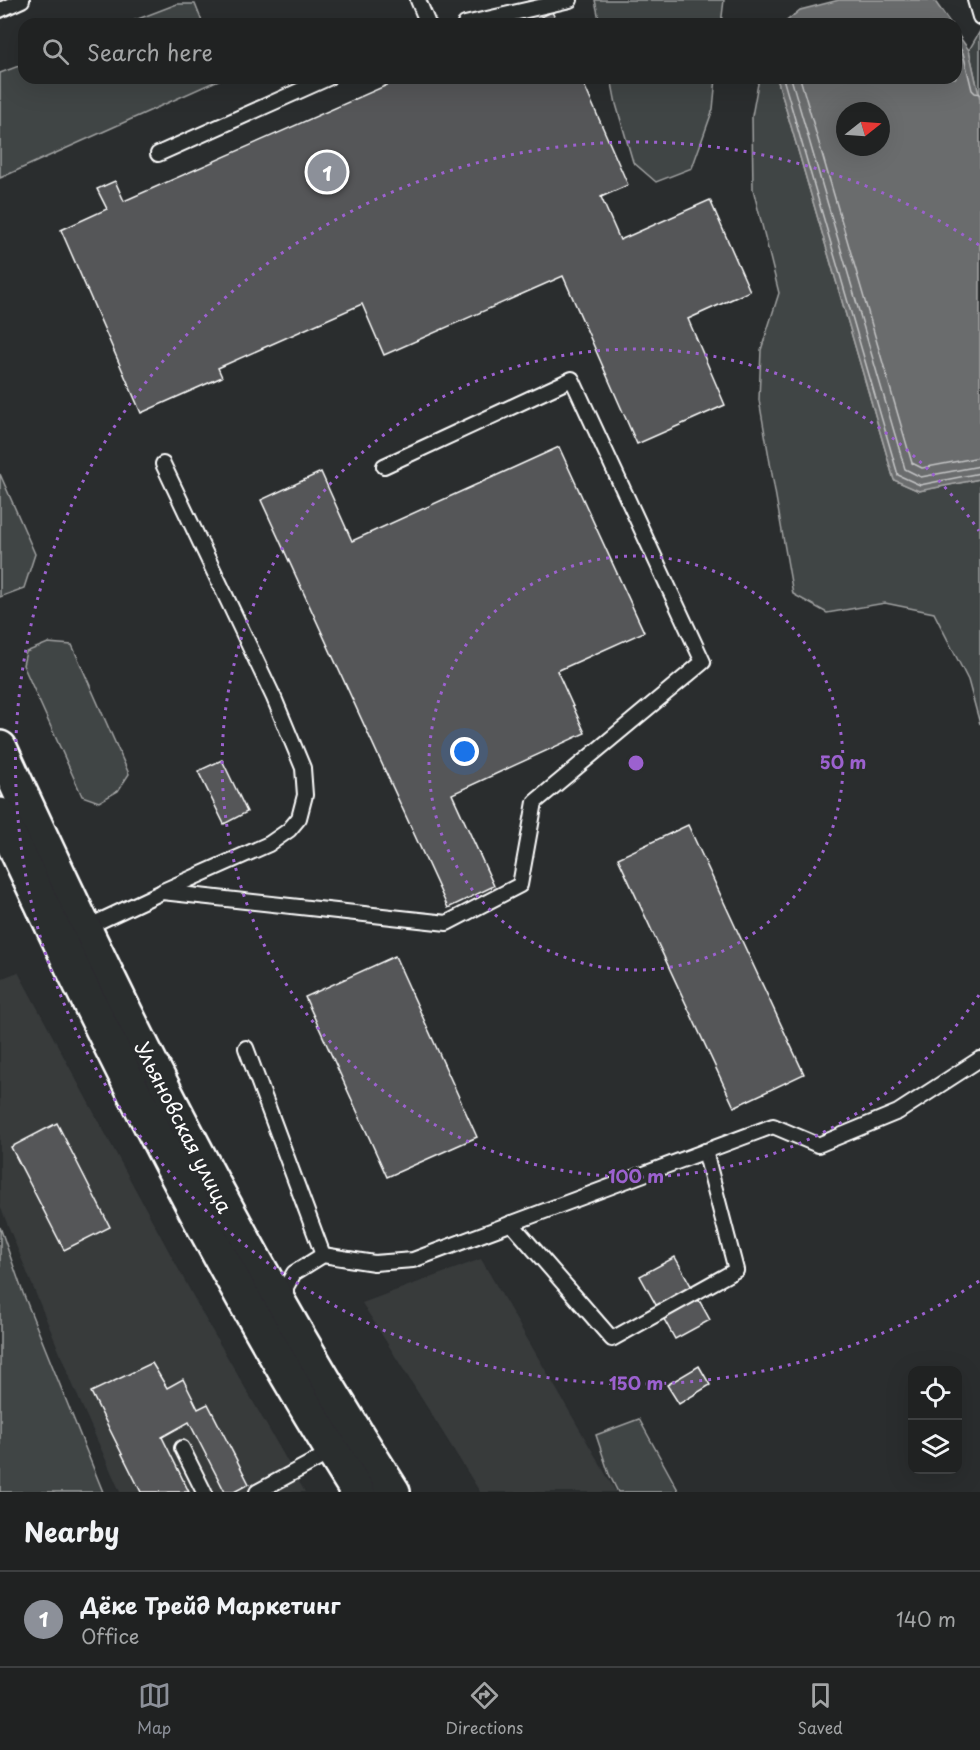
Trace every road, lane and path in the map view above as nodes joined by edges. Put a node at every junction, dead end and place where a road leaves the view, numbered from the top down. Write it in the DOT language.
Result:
graph roads {
  1 [pos="22,0"];
  2 [pos="418,0"];
  3 [pos="570,0"];
  4 [pos="975,0"];
  5 [pos="0,10"];
  6 [pos="980,17"];
  7 [pos="426,18"];
  8 [pos="491,18"];
  9 [pos="315,84"];
  10 [pos="158,154"];
  11 [pos="163,464"];
  12 [pos="384,466"];
  13 [pos="0,748"];
  14 [pos="0,815"];
  15 [pos="162,892"];
  16 [pos="85,928"];
  17 [pos="246,1048"];
  18 [pos="980,1059"];
  19 [pos="705,1151"];
  20 [pos="511,1223"];
  21 [pos="251,1255"];
  22 [pos="323,1255"];
  23 [pos="300,1268"];
  24 [pos="291,1324"];
  25 [pos="182,1448"];
  26 [pos="333,1451"];
  27 [pos="204,1492"];
  28 [pos="257,1492"];
  29 [pos="358,1492"];
  30 [pos="393,1492"];
  1 -- 5 [label="lane"];
  2 -- 7 [label="lane"];
  3 -- 8 [label="lane"];
  4 -- 6 [label="lane"];
  9 -- 10 [label="lane"];
  11 -- 15 [label="lane"];
  12 -- 15 [label="lane"];
  13 -- 16 [label="highway, Ульяновская улица"];
  14 -- 26 [label="highway, Ульяновская улица"];
  15 -- 16 [label="lane"];
  16 -- 21 [label="highway, Ульяновская улица"];
  17 -- 22 [label="lane"];
  18 -- 19 [label="lane"];
  19 -- 20 [label="lane"];
  19 -- 20 [label="lane"];
  20 -- 22 [label="lane"];
  21 -- 23 [label="lane"];
  21 -- 24 [label="highway, Ульяновская улица"];
  22 -- 23 [label="lane"];
  23 -- 24 [label="lane"];
  24 -- 30 [label="highway, Ульяновская улица"];
  25 -- 27 [label="lane"];
  26 -- 28 [label="lane"];
  26 -- 29 [label="highway, Ульяновская улица"];
}
